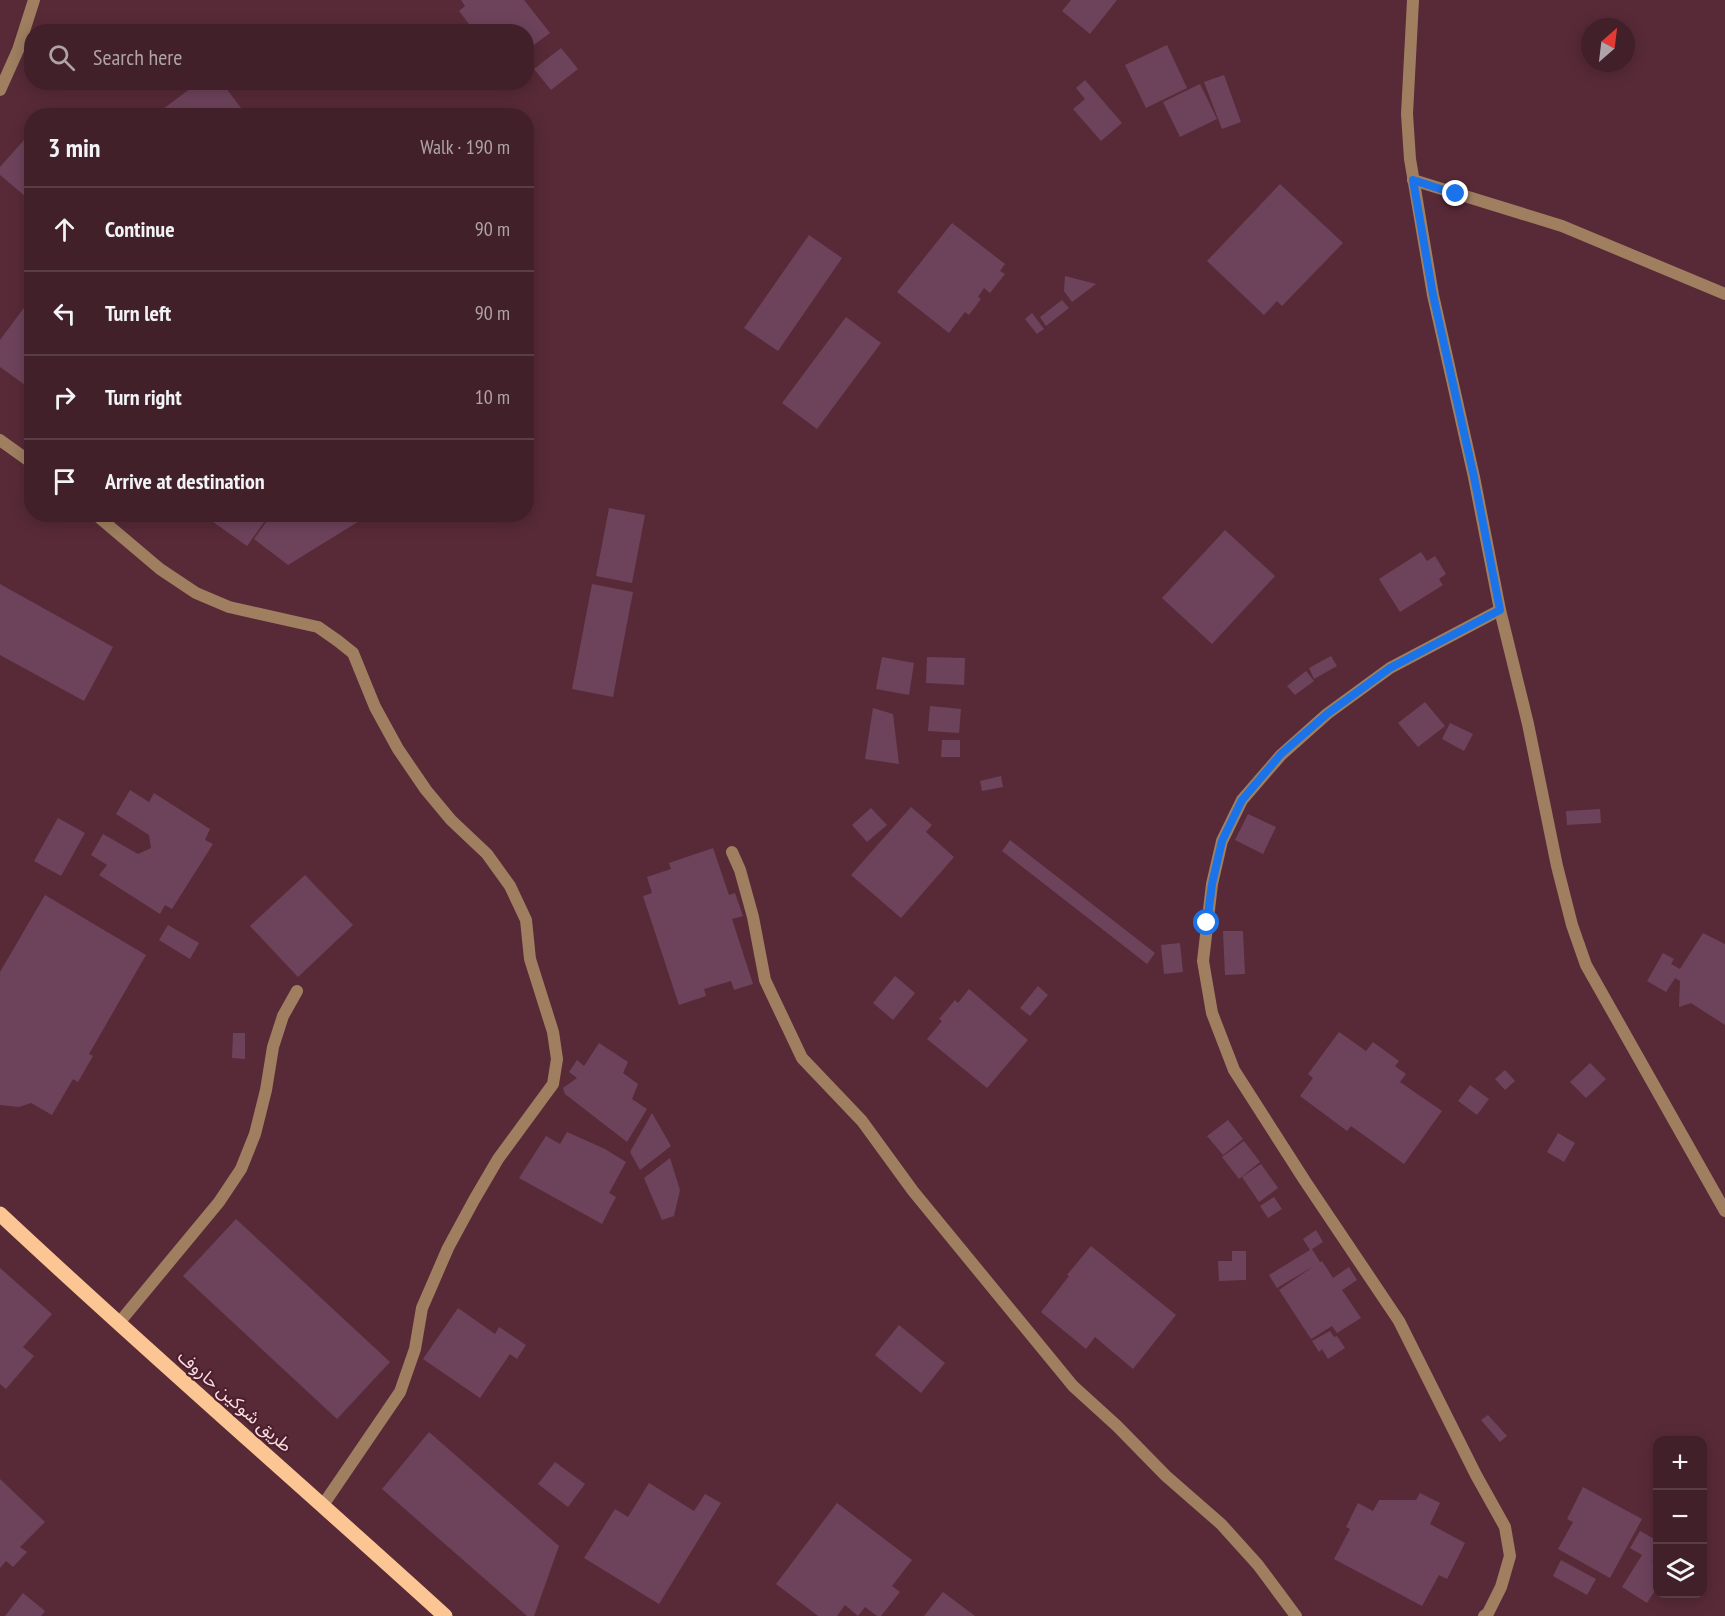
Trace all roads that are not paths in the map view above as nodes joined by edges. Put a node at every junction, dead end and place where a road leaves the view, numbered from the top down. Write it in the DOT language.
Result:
graph roads {
  1 [pos="34,0"];
  2 [pos="1413,0"];
  3 [pos="26,24"];
  4 [pos="24,31"];
  5 [pos="0,90"];
  6 [pos="1413,180"];
  7 [pos="1725,294"];
  8 [pos="0,440"];
  9 [pos="24,457"];
  10 [pos="104,522"];
  11 [pos="1500,610"];
  12 [pos="732,852"];
  13 [pos="297,991"];
  14 [pos="1725,1211"];
  15 [pos="0,1214"];
  16 [pos="118,1324"];
  17 [pos="323,1505"];
  18 [pos="445,1616"];
  19 [pos="1296,1616"];
  20 [pos="1484,1616"];
  1 -- 3 [label="street"];
  2 -- 6 [label="street"];
  4 -- 5 [label="street"];
  6 -- 7 [label="street"];
  6 -- 11 [label="street"];
  8 -- 9 [label="street"];
  10 -- 17 [label="street"];
  11 -- 14 [label="street"];
  11 -- 20 [label="street"];
  12 -- 19 [label="street"];
  13 -- 16 [label="street"];
  15 -- 16 [label="main road, طريق شوكين حاروف"];
  16 -- 17 [label="main road, طريق شوكين حاروف"];
  17 -- 18 [label="main road, طريق شوكين حاروف"];
}
